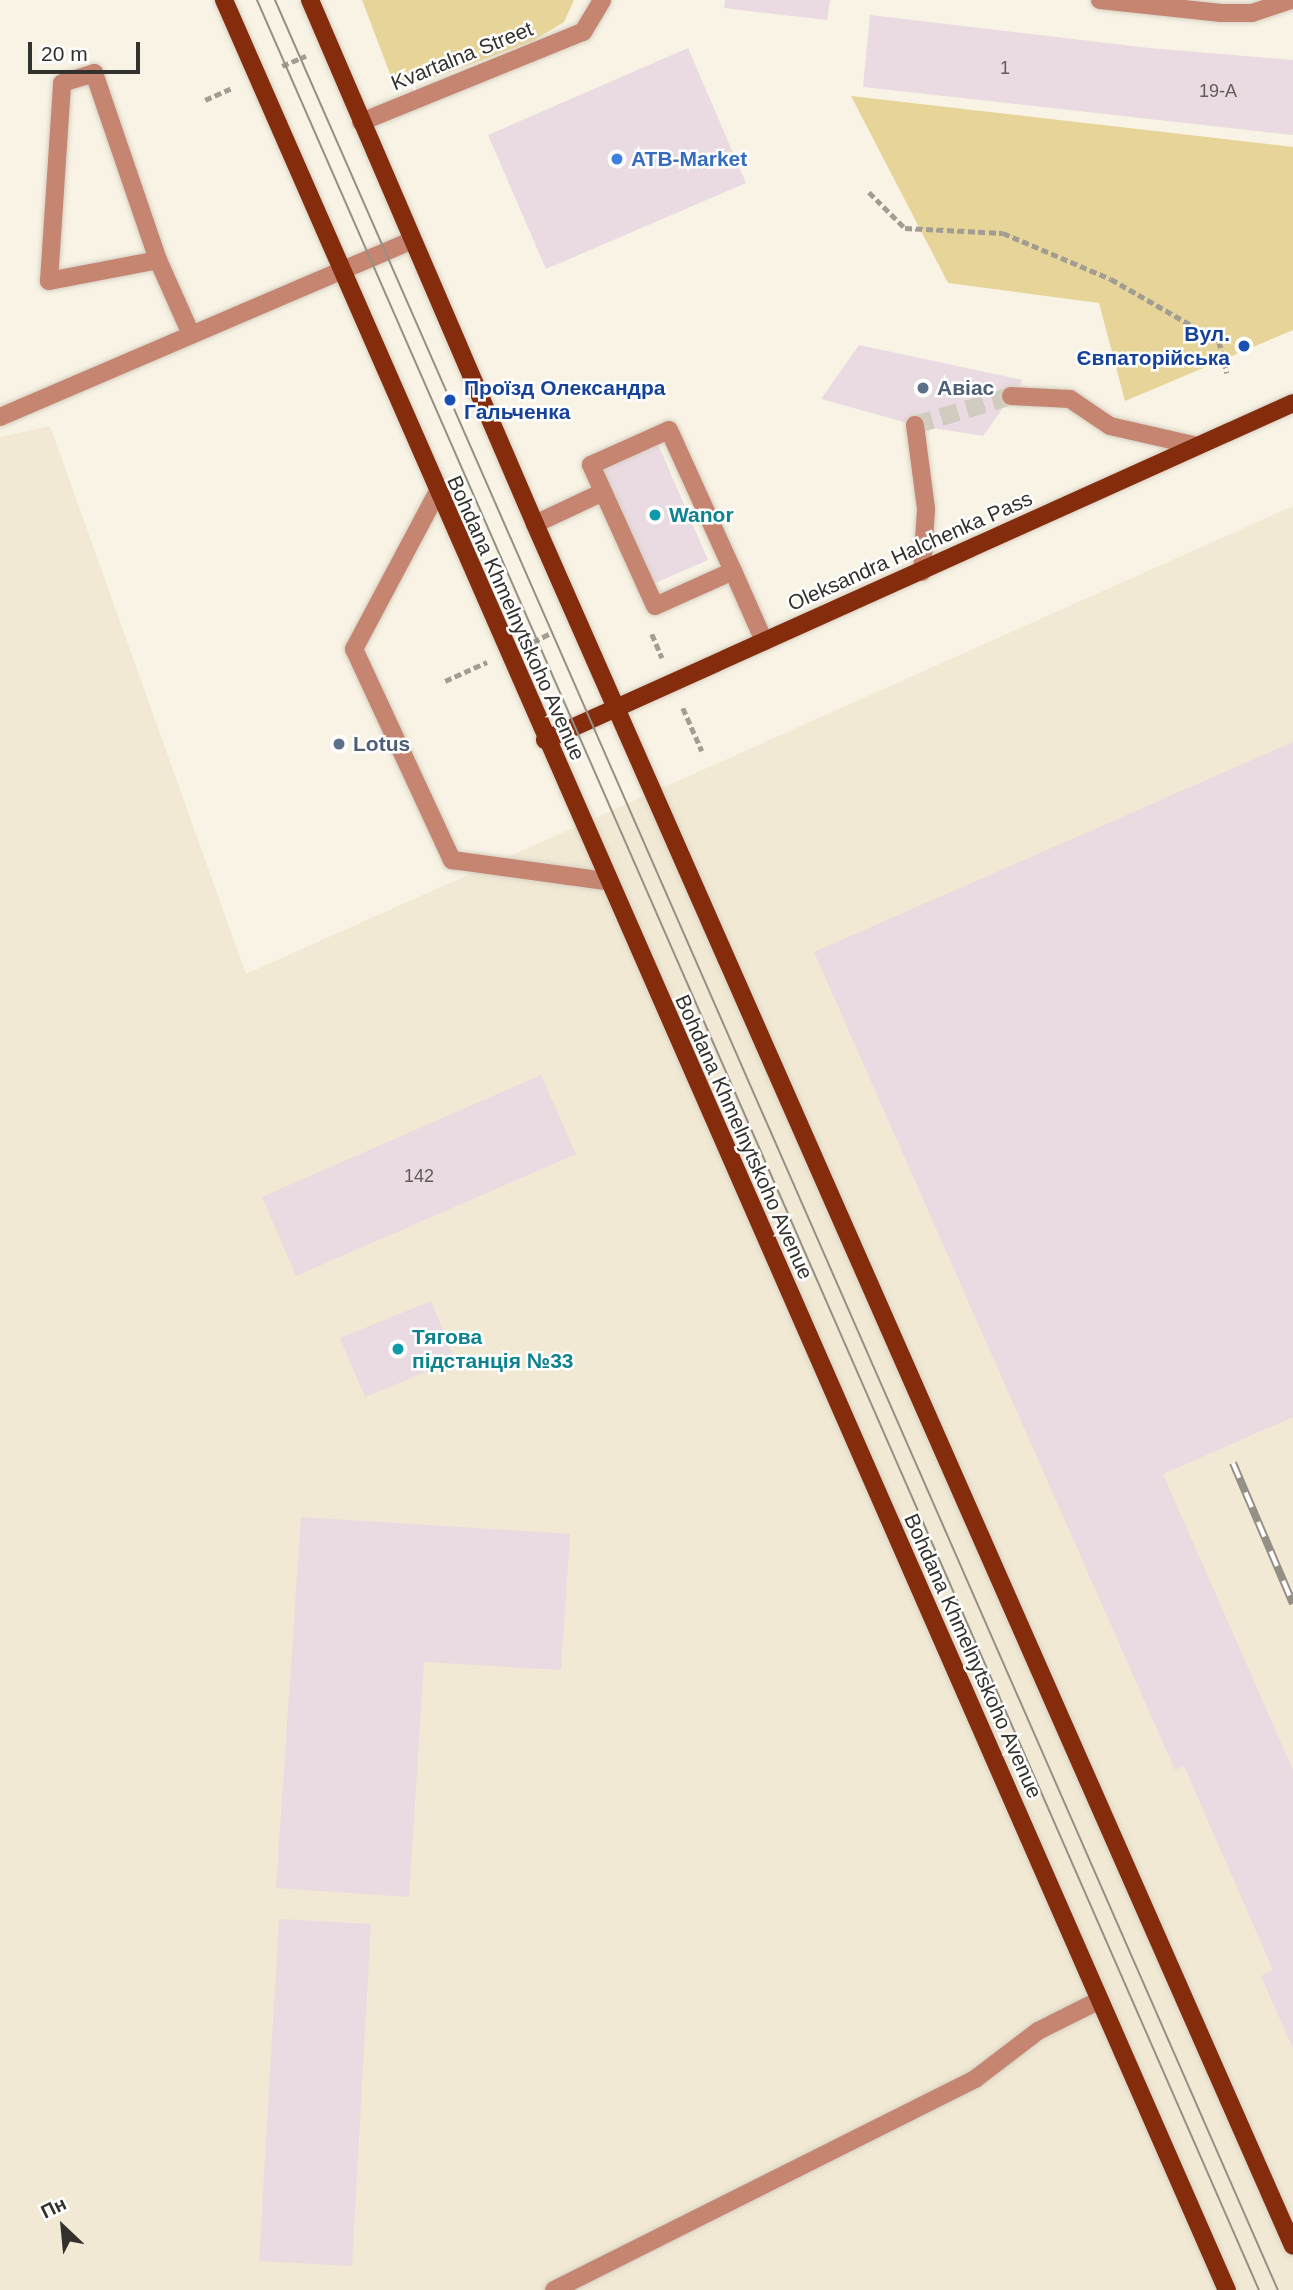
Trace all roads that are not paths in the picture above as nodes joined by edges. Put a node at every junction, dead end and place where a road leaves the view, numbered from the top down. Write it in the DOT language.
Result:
graph roads {
  1 [pos="224,0"];
  2 [pos="310,0"];
  3 [pos="602,0"];
  4 [pos="1100,0"];
  5 [pos="1291,0"];
  6 [pos="361,122"];
  7 [pos="412,240"];
  8 [pos="158,260"];
  9 [pos="341,271"];
  10 [pos="191,334"];
  11 [pos="1011,396"];
  12 [pos="1293,403"];
  13 [pos="0,417"];
  14 [pos="915,425"];
  15 [pos="1198,446"];
  16 [pos="603,492"];
  17 [pos="437,493"];
  18 [pos="534,524"];
  19 [pos="733,571"];
  20 [pos="922,572"];
  21 [pos="764,641"];
  22 [pos="617,708"];
  23 [pos="545,740"];
  24 [pos="607,881"];
  25 [pos="1100,2000"];
  26 [pos="1293,2246"];
  27 [pos="554,2290"];
  28 [pos="1227,2290"];
  1 -- 9 [label="main road, Bohdana Khmelnytskoho Avenue"];
  2 -- 6 [label="main road"];
  3 -- 6 [label="street, Kvartalna Street"];
  4 -- 5 [label="street"];
  6 -- 7 [label="main road"];
  7 -- 9 [label="street"];
  7 -- 18 [label="main road"];
  8 -- 8 [label="street"];
  8 -- 10 [label="street"];
  9 -- 10 [label="street"];
  9 -- 17 [label="main road, Bohdana Khmelnytskoho Avenue"];
  10 -- 13 [label="street"];
  11 -- 15 [label="street"];
  12 -- 15 [label="main road, Oleksandra Halchenka Pass"];
  14 -- 20 [label="street"];
  15 -- 20 [label="main road, Oleksandra Halchenka Pass"];
  16 -- 18 [label="street"];
  16 -- 19 [label="street"];
  16 -- 19 [label="street"];
  17 -- 23 [label="main road, Bohdana Khmelnytskoho Avenue"];
  17 -- 24 [label="street"];
  18 -- 22 [label="main road"];
  19 -- 21 [label="street"];
  20 -- 21 [label="main road, Oleksandra Halchenka Pass"];
  21 -- 22 [label="main road, Oleksandra Halchenka Pass"];
  22 -- 23 [label="main road, Oleksandra Halchenka Pass"];
  22 -- 26 [label="main road"];
  23 -- 24 [label="main road, Bohdana Khmelnytskoho Avenue"];
  24 -- 25 [label="main road, Bohdana Khmelnytskoho Avenue"];
  25 -- 27 [label="street"];
  25 -- 28 [label="main road, Bohdana Khmelnytskoho Avenue"];
}
